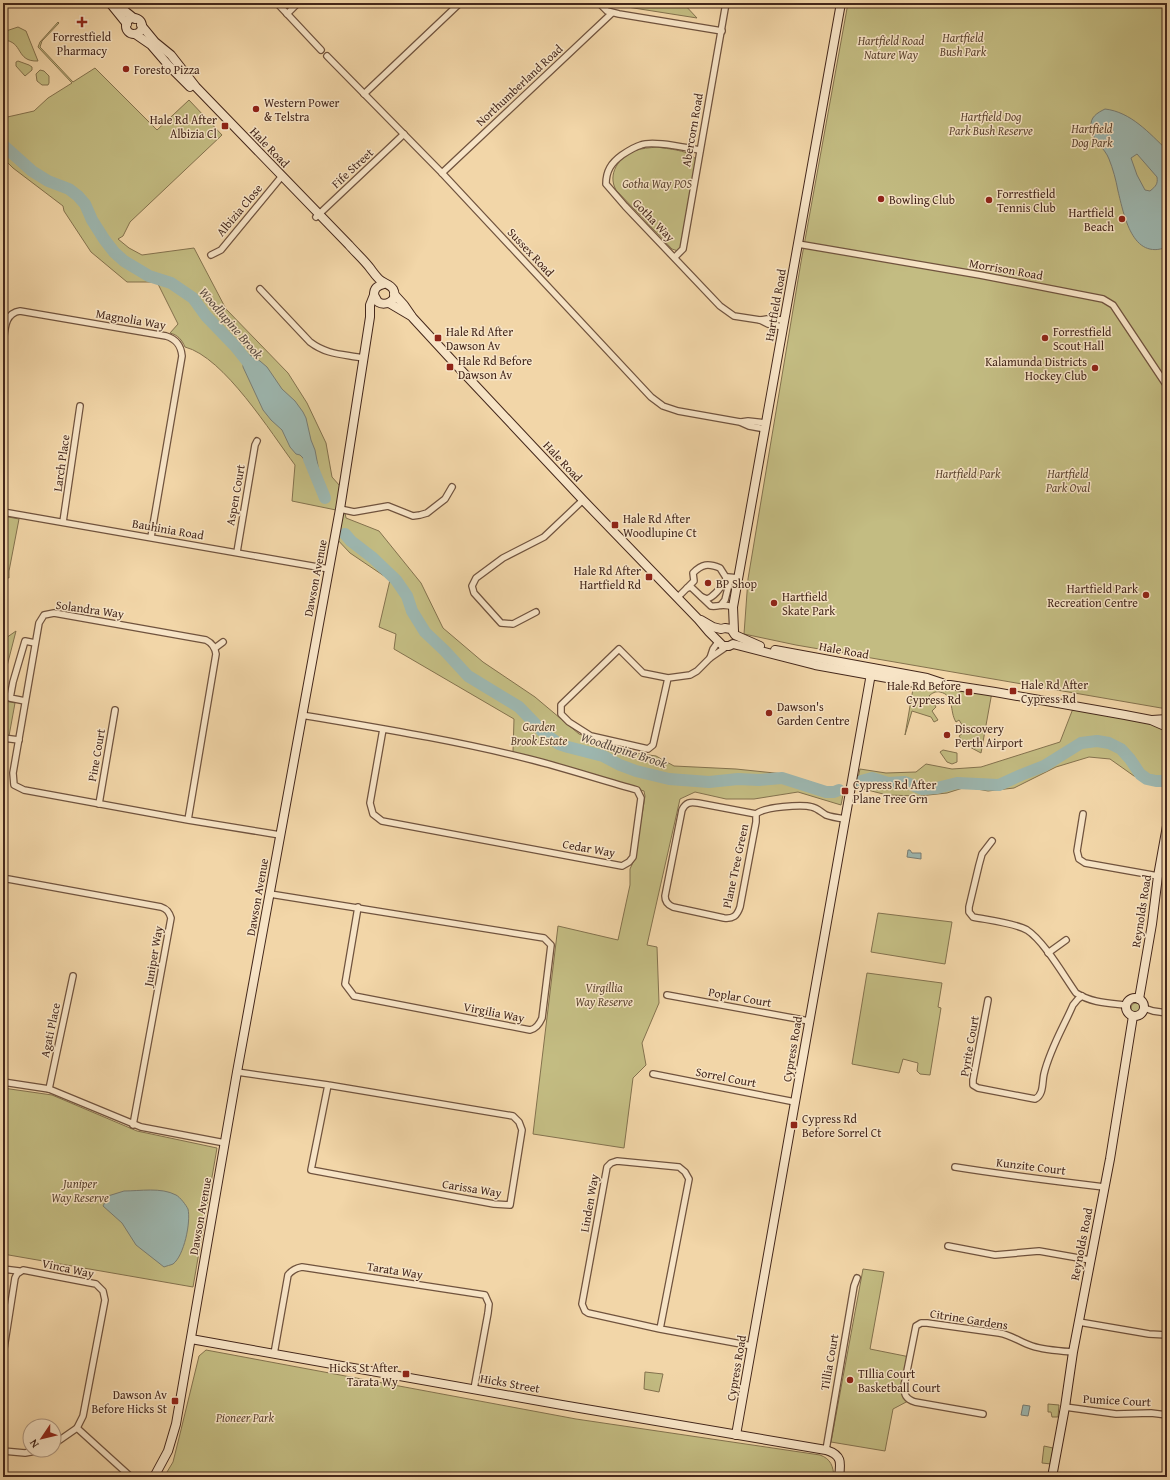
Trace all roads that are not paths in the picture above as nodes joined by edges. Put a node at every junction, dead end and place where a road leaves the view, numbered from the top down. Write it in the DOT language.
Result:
graph roads {
  1 [pos="110,3"];
  2 [pos="118,3"];
  3 [pos="276,3"];
  4 [pos="298,3"];
  5 [pos="460,3"];
  6 [pos="600,3"];
  7 [pos="726,3"];
  8 [pos="841,3"];
  9 [pos="612,13"];
  10 [pos="287,14"];
  11 [pos="134,19"];
  12 [pos="127,24"];
  13 [pos="141,25"];
  14 [pos="722,31"];
  15 [pos="135,34"];
  16 [pos="321,50"];
  17 [pos="327,56"];
  18 [pos="364,94"];
  19 [pos="404,134"];
  20 [pos="700,150"];
  21 [pos="442,173"];
  22 [pos="281,178"];
  23 [pos="317,216"];
  24 [pos="798,244"];
  25 [pos="210,255"];
  26 [pos="675,257"];
  27 [pos="384,284"];
  28 [pos="260,290"];
  29 [pos="374,292"];
  30 [pos="394,294"];
  31 [pos="387,304"];
  32 [pos="370,317"];
  33 [pos="413,318"];
  34 [pos="784,323"];
  35 [pos="3,344"];
  36 [pos="363,358"];
  37 [pos="1167,386"];
  38 [pos="80,406"];
  39 [pos="766,426"];
  40 [pos="257,442"];
  41 [pos="452,487"];
  42 [pos="583,500"];
  43 [pos="340,509"];
  44 [pos="3,512"];
  45 [pos="63,522"];
  46 [pos="151,537"];
  47 [pos="237,552"];
  48 [pos="329,569"];
  49 [pos="736,578"];
  50 [pos="727,581"];
  51 [pos="687,588"];
  52 [pos="702,597"];
  53 [pos="677,598"];
  54 [pos="720,605"];
  55 [pos="733,610"];
  56 [pos="536,612"];
  57 [pos="698,619"];
  58 [pos="722,629"];
  59 [pos="734,633"];
  60 [pos="718,641"];
  61 [pos="224,642"];
  62 [pos="36,643"];
  63 [pos="730,645"];
  64 [pos="215,648"];
  65 [pos="710,658"];
  66 [pos="871,671"];
  67 [pos="668,678"];
  68 [pos="25,701"];
  69 [pos="115,710"];
  70 [pos="302,715"];
  71 [pos="1167,718"];
  72 [pos="1151,720"];
  73 [pos="1167,727"];
  74 [pos="384,729"];
  75 [pos="3,738"];
  76 [pos="19,740"];
  77 [pos="99,804"];
  78 [pos="756,814"];
  79 [pos="1084,814"];
  80 [pos="844,819"];
  81 [pos="188,820"];
  82 [pos="1167,826"];
  83 [pos="280,835"];
  84 [pos="992,840"];
  85 [pos="1158,876"];
  86 [pos="3,881"];
  87 [pos="270,894"];
  88 [pos="358,907"];
  89 [pos="1066,940"];
  90 [pos="1048,953"];
  91 [pos="73,976"];
  92 [pos="667,995"];
  93 [pos="1082,996"];
  94 [pos="1139,999"];
  95 [pos="988,1000"];
  96 [pos="1126,1005"];
  97 [pos="1144,1008"];
  98 [pos="1167,1013"];
  99 [pos="1133,1016"];
  100 [pos="809,1021"];
  101 [pos="237,1072"];
  102 [pos="653,1074"];
  103 [pos="3,1082"];
  104 [pos="328,1085"];
  105 [pos="49,1090"];
  106 [pos="795,1102"];
  107 [pos="133,1125"];
  108 [pos="225,1143"];
  109 [pos="955,1167"];
  110 [pos="1104,1187"];
  111 [pos="948,1246"];
  112 [pos="1090,1260"];
  113 [pos="3,1269"];
  114 [pos="19,1271"];
  115 [pos="856,1278"];
  116 [pos="1079,1322"];
  117 [pos="660,1329"];
  118 [pos="1167,1335"];
  119 [pos="191,1339"];
  120 [pos="752,1346"];
  121 [pos="1073,1352"];
  122 [pos="274,1354"];
  123 [pos="3,1355"];
  124 [pos="474,1389"];
  125 [pos="1065,1407"];
  126 [pos="983,1414"];
  127 [pos="1167,1415"];
  128 [pos="76,1428"];
  129 [pos="736,1435"];
  130 [pos="62,1438"];
  131 [pos="826,1450"];
  132 [pos="3,1451"];
  133 [pos="22,1453"];
  134 [pos="131,1477"];
  135 [pos="154,1477"];
  136 [pos="839,1477"];
  137 [pos="1052,1477"];
  1 -- 12 [label="main road"];
  2 -- 11 [label="main road"];
  3 -- 10 [label="street"];
  4 -- 10 [label="street"];
  5 -- 18 [label="street"];
  6 -- 9 [label="street"];
  7 -- 14 [label="street, Abercorn Road"];
  8 -- 24 [label="main road, Hartfield Road"];
  9 -- 14 [label="street"];
  9 -- 21 [label="street, Northumberland Road"];
  10 -- 16 [label="street"];
  11 -- 12 [label="main road"];
  11 -- 13 [label="main road"];
  12 -- 15 [label="main road"];
  13 -- 15 [label="main road"];
  13 -- 22 [label="main road, Hale Road"];
  14 -- 20 [label="street, Abercorn Road"];
  15 -- 22 [label="main road, Hale Road"];
  17 -- 18 [label="street, Sussex Road"];
  18 -- 19 [label="street, Sussex Road"];
  19 -- 21 [label="street, Sussex Road"];
  19 -- 23 [label="street, Fife Street"];
  20 -- 26 [label="street, Abercorn Road"];
  20 -- 26 [label="street, Gotha Way"];
  21 -- 39 [label="street, Sussex Road"];
  22 -- 23 [label="main road, Hale Road"];
  22 -- 25 [label="street, Albizia Close"];
  23 -- 27 [label="main road, Hale Road"];
  23 -- 29 [label="main road, Hale Road"];
  24 -- 34 [label="main road, Hartfield Road"];
  24 -- 37 [label="street, Morrison Road"];
  26 -- 34 [label="street, Gotha Way"];
  27 -- 29 [label="main road"];
  27 -- 30 [label="main road"];
  28 -- 36 [label="street"];
  29 -- 31 [label="main road"];
  29 -- 32 [label="main road, Dawson Avenue"];
  30 -- 31 [label="main road"];
  30 -- 33 [label="main road, Hale Road"];
  31 -- 32 [label="main road"];
  31 -- 33 [label="main road, Hale Road"];
  32 -- 36 [label="main road, Dawson Avenue"];
  33 -- 42 [label="main road, Hale Road"];
  34 -- 39 [label="main road, Hartfield Road"];
  35 -- 46 [label="street, Magnolia Way"];
  36 -- 43 [label="main road, Dawson Avenue"];
  38 -- 45 [label="street, Larch Place"];
  39 -- 49 [label="main road, Hartfield Road"];
  40 -- 47 [label="street, Aspen Court"];
  41 -- 43 [label="street"];
  42 -- 53 [label="main road, Hale Road"];
  42 -- 56 [label="street"];
  43 -- 48 [label="main road, Dawson Avenue"];
  44 -- 45 [label="street, Bauhinia Road"];
  45 -- 46 [label="street, Bauhinia Road"];
  46 -- 47 [label="street, Bauhinia Road"];
  47 -- 48 [label="street, Bauhinia Road"];
  48 -- 70 [label="main road, Dawson Avenue"];
  49 -- 50 [label="street"];
  49 -- 55 [label="main road, Hartfield Road"];
  50 -- 51 [label="street"];
  50 -- 52 [label="street"];
  50 -- 54 [label="street"];
  51 -- 52 [label="street"];
  51 -- 53 [label="street"];
  52 -- 54 [label="street"];
  53 -- 57 [label="main road, Hale Road"];
  54 -- 55 [label="street"];
  55 -- 58 [label="main road, Hartfield Road"];
  55 -- 59 [label="main road, Hartfield Road"];
  57 -- 58 [label="main road, Hale Road"];
  57 -- 60 [label="main road, Hale Road"];
  58 -- 59 [label="main road, Hale Road"];
  58 -- 60 [label="main road"];
  59 -- 63 [label="main road"];
  59 -- 66 [label="main road, Hale Road"];
  60 -- 63 [label="main road, Hale Road"];
  60 -- 65 [label="street"];
  61 -- 64 [label="street"];
  62 -- 64 [label="street, Solandra Way"];
  62 -- 68 [label="street, Solandra Way"];
  62 -- 68 [label="street"];
  63 -- 65 [label="street"];
  63 -- 66 [label="main road, Hale Road"];
  64 -- 81 [label="street"];
  65 -- 67 [label="street"];
  66 -- 72 [label="main road, Hale Road"];
  66 -- 80 [label="main road, Cypress Road"];
  67 -- 67 [label="street"];
  68 -- 76 [label="street, Solandra Way"];
  69 -- 77 [label="street, Pine Court"];
  70 -- 74 [label="street, Cedar Way"];
  70 -- 83 [label="main road, Dawson Avenue"];
  71 -- 72 [label="main road, Hale Road"];
  72 -- 73 [label="main road, Hale Road"];
  74 -- 74 [label="street, Cedar Way"];
  75 -- 76 [label="street"];
  76 -- 77 [label="street, Solandra Way"];
  77 -- 81 [label="street, Solandra Way"];
  78 -- 78 [label="street, Plane Tree Green"];
  78 -- 80 [label="street, Plane Tree Green"];
  79 -- 85 [label="street"];
  80 -- 100 [label="main road, Cypress Road"];
  81 -- 83 [label="street, Solandra Way"];
  82 -- 85 [label="main road, Reynolds Road"];
  83 -- 87 [label="main road, Dawson Avenue"];
  84 -- 90 [label="street"];
  85 -- 94 [label="main road, Reynolds Road"];
  86 -- 107 [label="street, Juniper Way"];
  87 -- 88 [label="street, Virgilia Way"];
  87 -- 101 [label="main road, Dawson Avenue"];
  88 -- 88 [label="street, Virgilia Way"];
  89 -- 90 [label="street"];
  90 -- 93 [label="street"];
  91 -- 105 [label="street, Agati Place"];
  92 -- 100 [label="street, Poplar Court"];
  93 -- 95 [label="street, Pyrite Court"];
  93 -- 96 [label="street"];
  94 -- 96 [label="main road"];
  94 -- 97 [label="main road"];
  96 -- 99 [label="main road"];
  97 -- 98 [label="street"];
  97 -- 99 [label="main road"];
  99 -- 110 [label="main road, Reynolds Road"];
  100 -- 106 [label="main road, Cypress Road"];
  101 -- 104 [label="street, Carissa Way"];
  101 -- 108 [label="main road, Dawson Avenue"];
  102 -- 106 [label="street, Sorrel Court"];
  103 -- 105 [label="street"];
  104 -- 104 [label="street, Carissa Way"];
  105 -- 107 [label="street"];
  106 -- 120 [label="main road, Cypress Road"];
  107 -- 108 [label="street"];
  108 -- 119 [label="main road, Dawson Avenue"];
  109 -- 110 [label="street, Kunzite Court"];
  110 -- 112 [label="main road, Reynolds Road"];
  111 -- 112 [label="street"];
  112 -- 116 [label="main road, Reynolds Road"];
  113 -- 114 [label="street, Vinca Way"];
  114 -- 123 [label="street"];
  114 -- 128 [label="street, Vinca Way"];
  115 -- 131 [label="street, Tillia Court"];
  116 -- 118 [label="street"];
  116 -- 121 [label="main road, Reynolds Road"];
  117 -- 117 [label="street, Linden Way"];
  117 -- 120 [label="street, Linden Way"];
  119 -- 122 [label="main road, Hicks Street"];
  119 -- 135 [label="main road, Dawson Avenue"];
  120 -- 129 [label="main road, Cypress Road"];
  121 -- 125 [label="main road, Reynolds Road"];
  121 -- 126 [label="street, Citrine Gardens"];
  122 -- 124 [label="main road, Hicks Street"];
  122 -- 124 [label="street, Tarata Way"];
  124 -- 129 [label="main road, Hicks Street"];
  125 -- 127 [label="street, Pumice Court"];
  125 -- 137 [label="main road, Reynolds Road"];
  128 -- 130 [label="street, Vinca Way"];
  128 -- 134 [label="street"];
  129 -- 131 [label="main road, Hicks Street"];
  131 -- 136 [label="main road"];
  132 -- 133 [label="street"];
}
